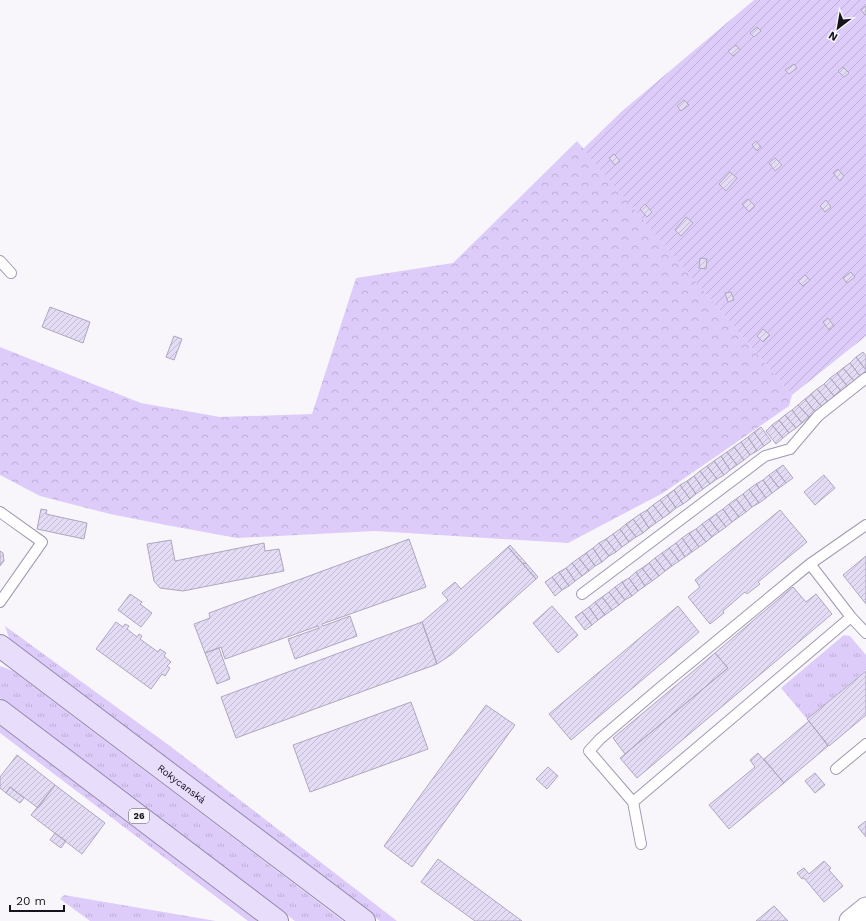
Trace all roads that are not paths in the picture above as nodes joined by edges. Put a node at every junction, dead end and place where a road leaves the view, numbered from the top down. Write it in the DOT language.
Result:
graph roads {
  1 [pos="0,262"];
  2 [pos="11,273"];
  3 [pos="866,378"];
  4 [pos="0,512"];
  5 [pos="866,525"];
  6 [pos="810,564"];
  7 [pos="582,594"];
  8 [pos="0,602"];
  9 [pos="851,617"];
  10 [pos="866,633"];
  11 [pos="0,646"];
  12 [pos="0,711"];
  13 [pos="866,744"];
  14 [pos="836,769"];
  15 [pos="633,802"];
  16 [pos="641,844"];
  17 [pos="866,908"];
  18 [pos="277,921"];
  19 [pos="364,921"];
  20 [pos="850,921"];
  1 -- 2 [label="lane"];
  3 -- 7 [label="lane"];
  4 -- 8 [label="lane"];
  5 -- 6 [label="lane"];
  6 -- 9 [label="lane"];
  6 -- 15 [label="lane"];
  9 -- 10 [label="lane"];
  9 -- 15 [label="lane"];
  11 -- 19 [label="main road, Rokycanská"];
  12 -- 18 [label="main road, 26"];
  13 -- 14 [label="lane"];
  15 -- 16 [label="lane"];
  17 -- 20 [label="street"];
}
